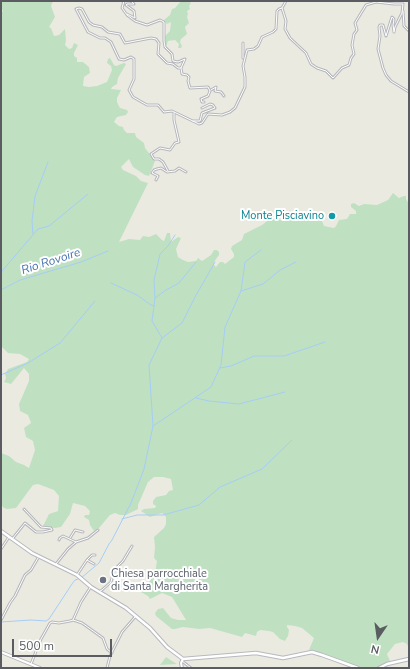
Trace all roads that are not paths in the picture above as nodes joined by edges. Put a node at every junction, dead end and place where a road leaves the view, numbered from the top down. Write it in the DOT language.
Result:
graph roads {
  1 [pos="124,1"];
  2 [pos="131,1"];
  3 [pos="286,1"];
  4 [pos="282,8"];
  5 [pos="403,9"];
  6 [pos="126,14"];
  7 [pos="409,31"];
  8 [pos="243,43"];
  9 [pos="243,61"];
  10 [pos="181,68"];
  11 [pos="210,90"];
  12 [pos="409,92"];
  13 [pos="224,96"];
  14 [pos="204,102"];
  15 [pos="202,108"];
  16 [pos="175,112"];
  17 [pos="192,121"];
  18 [pos="168,171"];
  19 [pos="186,172"];
  20 [pos="156,180"];
  21 [pos="24,509"];
  22 [pos="98,530"];
  23 [pos="1,531"];
  24 [pos="83,532"];
  25 [pos="9,537"];
  26 [pos="13,539"];
  27 [pos="70,539"];
  28 [pos="59,540"];
  29 [pos="76,542"];
  30 [pos="132,546"];
  31 [pos="1,549"];
  32 [pos="95,555"];
  33 [pos="39,556"];
  34 [pos="87,560"];
  35 [pos="94,564"];
  36 [pos="55,565"];
  37 [pos="76,575"];
  38 [pos="91,588"];
  39 [pos="95,590"];
  40 [pos="136,616"];
  41 [pos="1,620"];
  42 [pos="73,620"];
  43 [pos="1,652"];
  44 [pos="112,653"];
  45 [pos="409,659"];
  46 [pos="182,660"];
  47 [pos="31,664"];
  48 [pos="40,668"];
  49 [pos="107,668"];
  50 [pos="182,668"];
  51 [pos="191,668"];
  52 [pos="358,668"];
  53 [pos="379,668"];
  1 -- 6 [label="street"];
  2 -- 6 [label="street"];
  3 -- 4 [label="street"];
  4 -- 5 [label="street"];
  4 -- 9 [label="street"];
  5 -- 7 [label="street"];
  5 -- 12 [label="street"];
  6 -- 10 [label="street"];
  8 -- 9 [label="street"];
  9 -- 17 [label="street"];
  10 -- 11 [label="street"];
  10 -- 16 [label="street"];
  11 -- 13 [label="street"];
  11 -- 14 [label="street"];
  15 -- 17 [label="street"];
  16 -- 17 [label="street"];
  16 -- 18 [label="street"];
  18 -- 19 [label="street"];
  18 -- 20 [label="street"];
  21 -- 26 [label="street"];
  22 -- 29 [label="street"];
  23 -- 25 [label="main road"];
  24 -- 27 [label="street"];
  25 -- 26 [label="main road"];
  25 -- 31 [label="street"];
  26 -- 33 [label="main road"];
  27 -- 28 [label="street"];
  27 -- 29 [label="street"];
  29 -- 36 [label="street"];
  30 -- 39 [label="street"];
  32 -- 34 [label="street"];
  33 -- 36 [label="main road"];
  33 -- 41 [label="street"];
  34 -- 35 [label="street"];
  34 -- 37 [label="street"];
  36 -- 37 [label="main road"];
  37 -- 38 [label="main road"];
  38 -- 39 [label="main road"];
  38 -- 42 [label="street"];
  39 -- 40 [label="main road"];
  40 -- 44 [label="street"];
  40 -- 46 [label="main road"];
  42 -- 44 [label="street"];
  42 -- 47 [label="street"];
  43 -- 47 [label="street"];
  44 -- 49 [label="street"];
  45 -- 53 [label="main road"];
  46 -- 50 [label="street"];
  46 -- 51 [label="street"];
  46 -- 52 [label="main road"];
  47 -- 48 [label="street"];
}
